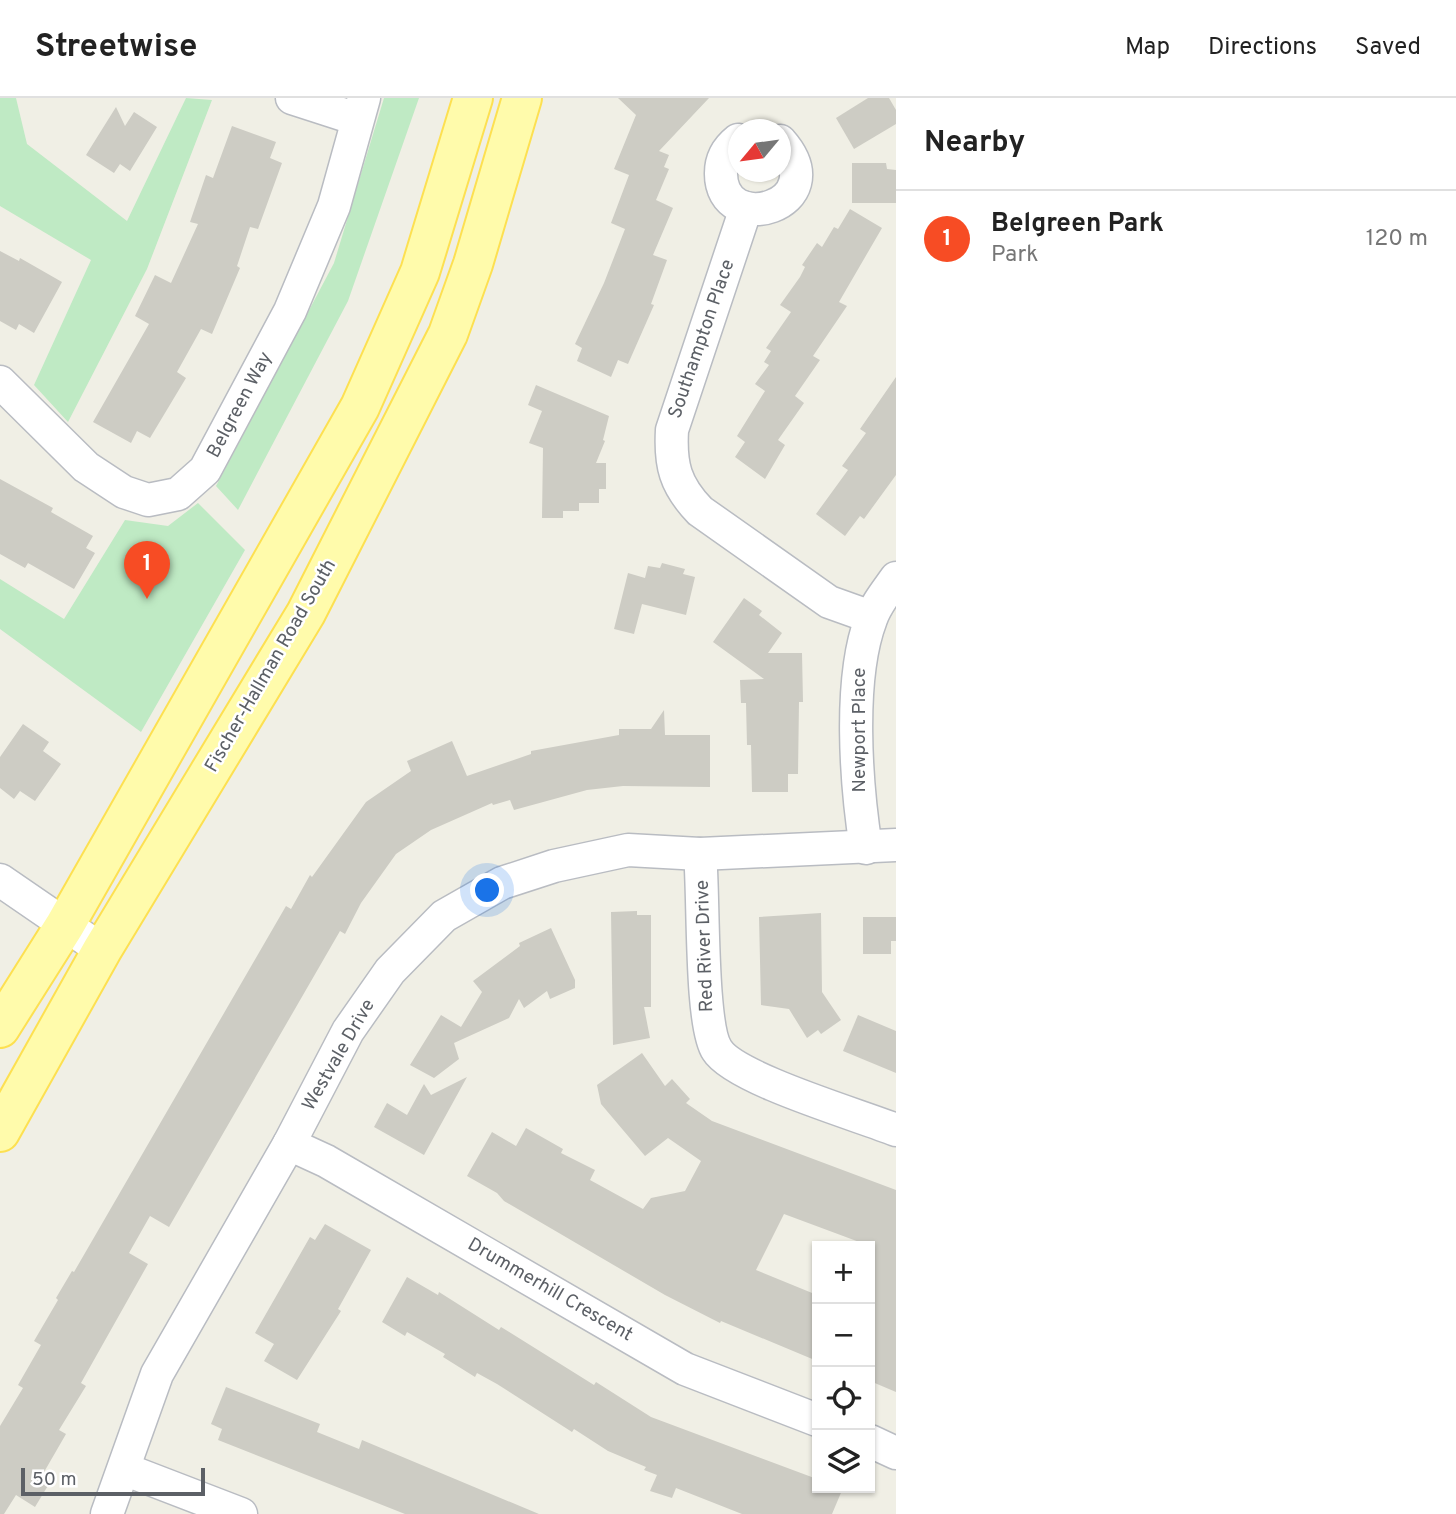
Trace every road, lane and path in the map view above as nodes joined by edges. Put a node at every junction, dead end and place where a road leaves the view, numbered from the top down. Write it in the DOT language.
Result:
graph roads {
  1 [pos="292,98"];
  2 [pos="473,98"];
  3 [pos="522,98"];
  4 [pos="361,108"];
  5 [pos="728,149"];
  6 [pos="791,152"];
  7 [pos="746,208"];
  8 [pos="0,382"];
  9 [pos="896,578"];
  10 [pos="872,617"];
  11 [pos="881,847"];
  12 [pos="700,854"];
  13 [pos="0,880"];
  14 [pos="65,925"];
  15 [pos="102,950"];
  16 [pos="0,1028"];
  17 [pos="896,1130"];
  18 [pos="0,1132"];
  19 [pos="289,1144"];
  20 [pos="812,1418"];
  21 [pos="875,1443"];
  22 [pos="896,1453"];
  23 [pos="124,1469"];
  24 [pos="107,1514"];
  25 [pos="241,1514"];
  1 -- 4 [label="street"];
  2 -- 14 [label="main road"];
  3 -- 15 [label="main road, Fischer-Hallman Road South"];
  4 -- 8 [label="street, Belgreen Way"];
  5 -- 7 [label="street"];
  6 -- 7 [label="street"];
  7 -- 10 [label="street, Southampton Place"];
  9 -- 10 [label="street, Newport Place"];
  10 -- 11 [label="street, Newport Place"];
  11 -- 12 [label="street, Westvale Drive"];
  12 -- 17 [label="street, Red River Drive"];
  12 -- 19 [label="street, Westvale Drive"];
  13 -- 14 [label="street"];
  14 -- 15 [label="street"];
  14 -- 16 [label="main road"];
  15 -- 18 [label="main road, Fischer-Hallman Road South"];
  19 -- 20 [label="street, Drummerhill Crescent"];
  19 -- 23 [label="street, Westvale Drive"];
  21 -- 22 [label="street"];
  23 -- 24 [label="street, Westvale Drive"];
  23 -- 25 [label="street"];
}
